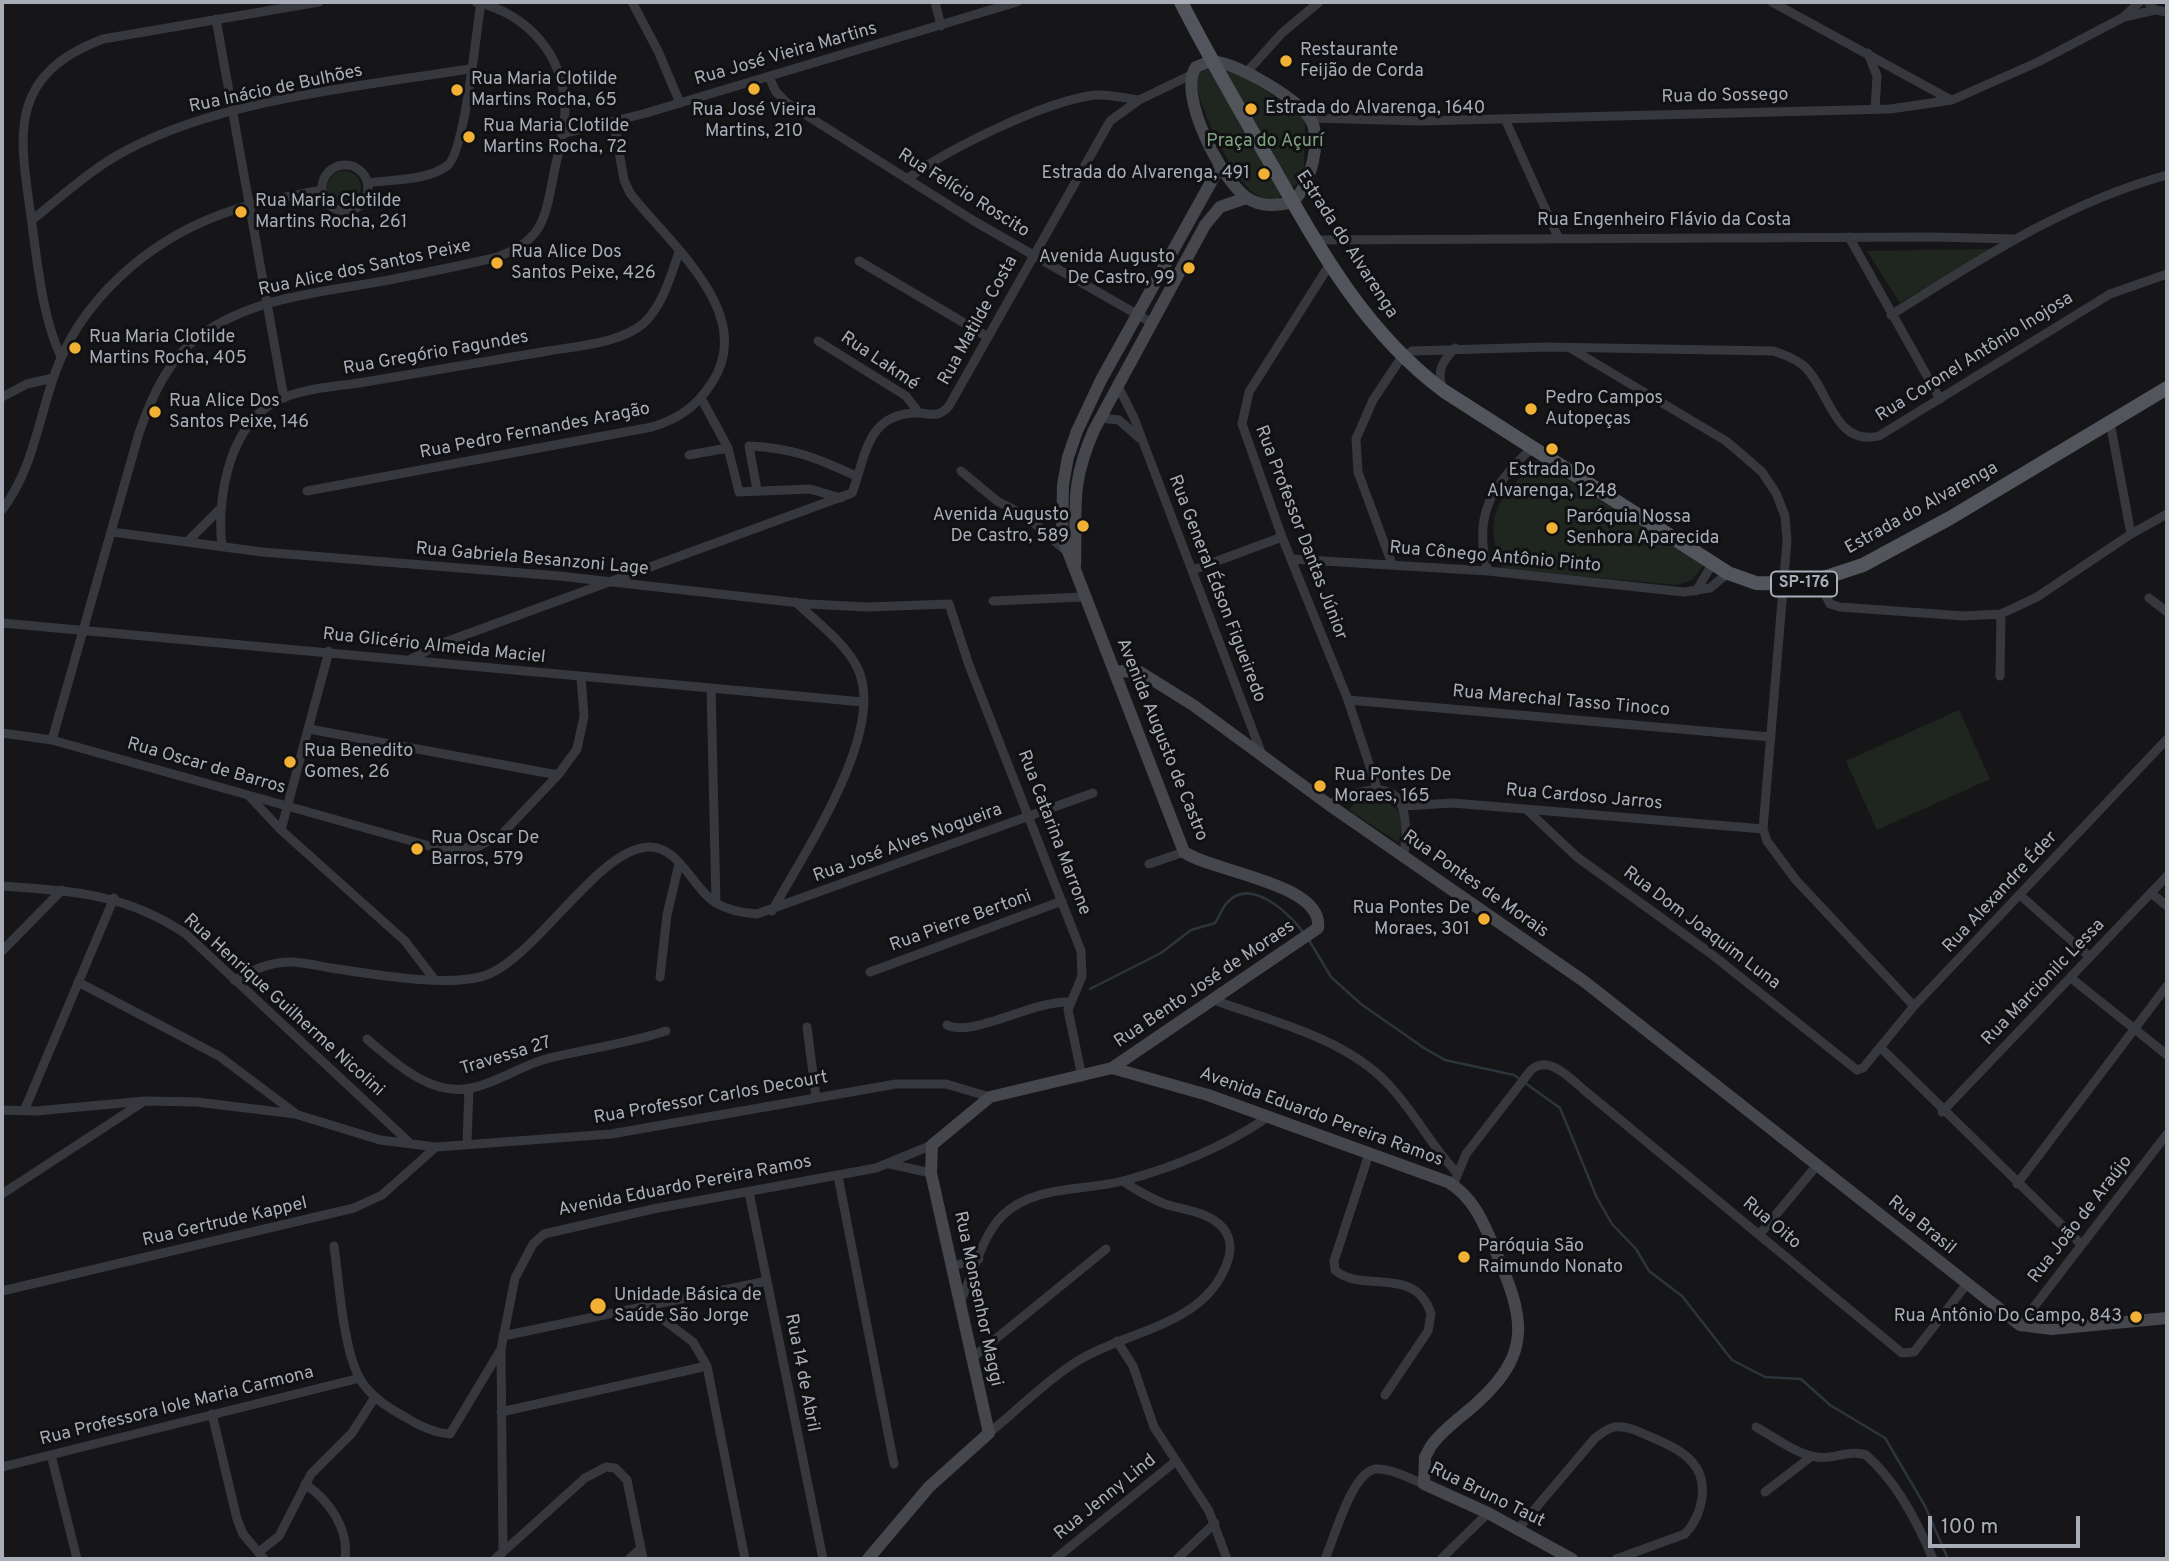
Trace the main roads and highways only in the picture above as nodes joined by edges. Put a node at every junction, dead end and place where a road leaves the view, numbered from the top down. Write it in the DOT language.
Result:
graph roads {
  1 [pos="1181,2"];
  2 [pos="2167,388"];
  1 -- 2 [label="main road, Estrada do Alvarenga / SP-176"];
}
